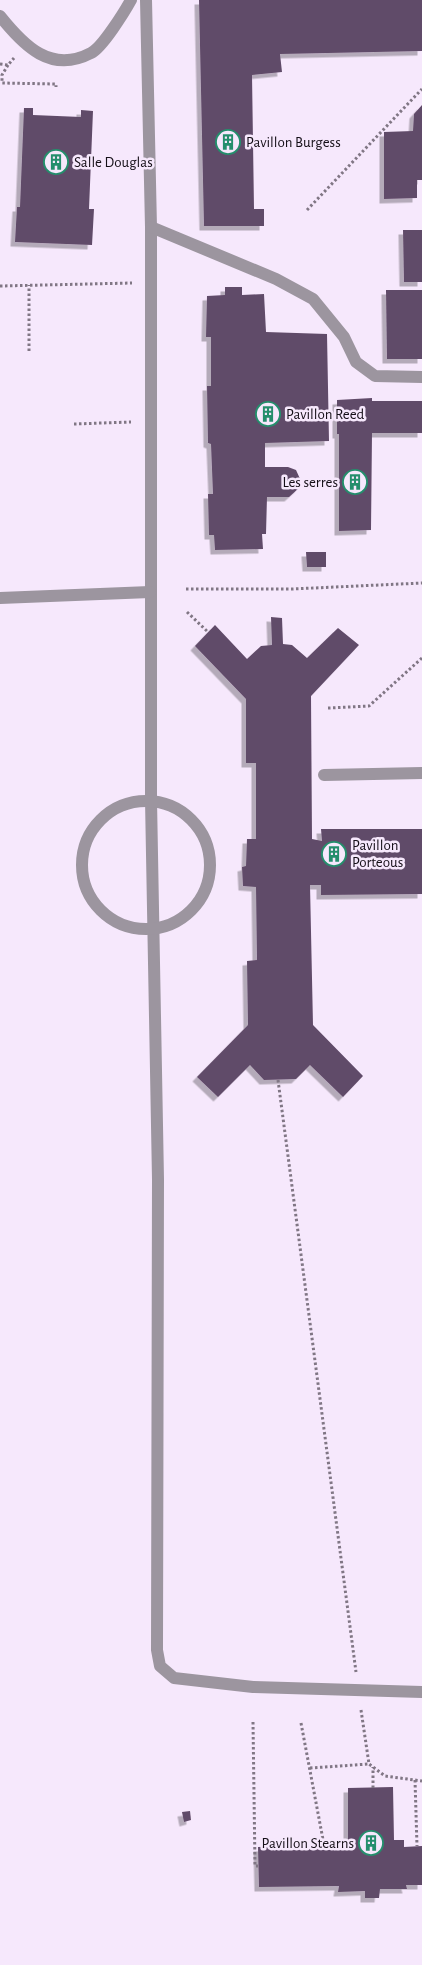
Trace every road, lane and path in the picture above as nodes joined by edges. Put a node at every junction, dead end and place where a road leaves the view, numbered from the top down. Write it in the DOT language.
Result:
graph roads {
  1 [pos="131,0"];
  2 [pos="146,0"];
  3 [pos="0,16"];
  4 [pos="16,56"];
  5 [pos="0,64"];
  6 [pos="8,65"];
  7 [pos="56,87"];
  8 [pos="422,89"];
  9 [pos="307,210"];
  10 [pos="152,227"];
  11 [pos="137,283"];
  12 [pos="0,286"];
  13 [pos="29,286"];
  14 [pos="29,351"];
  15 [pos="422,377"];
  16 [pos="134,422"];
  17 [pos="74,424"];
  18 [pos="422,583"];
  19 [pos="186,589"];
  20 [pos="150,592"];
  21 [pos="0,598"];
  22 [pos="187,612"];
  23 [pos="208,632"];
  24 [pos="422,658"];
  25 [pos="328,708"];
  26 [pos="422,774"];
  27 [pos="324,775"];
  28 [pos="151,800"];
  29 [pos="153,929"];
  30 [pos="278,1080"];
  31 [pos="356,1678"];
  32 [pos="422,1692"];
  33 [pos="360,1703"];
  34 [pos="253,1722"];
  35 [pos="301,1723"];
  36 [pos="369,1764"];
  37 [pos="373,1767"];
  38 [pos="310,1768"];
  39 [pos="415,1780"];
  40 [pos="422,1781"];
  41 [pos="373,1788"];
  42 [pos="324,1845"];
  43 [pos="417,1846"];
  44 [pos="258,1866"];
  1 -- 3 [label="lane"];
  2 -- 10 [label="lane"];
  4 -- 6 [label="path"];
  5 -- 6 [label="path"];
  6 -- 7 [label="path"];
  8 -- 9 [label="path"];
  10 -- 15 [label="lane"];
  10 -- 20 [label="lane"];
  11 -- 13 [label="path"];
  12 -- 13 [label="path"];
  13 -- 14 [label="path"];
  16 -- 17 [label="path"];
  18 -- 19 [label="path"];
  20 -- 21 [label="lane"];
  20 -- 28 [label="lane"];
  22 -- 23 [label="path"];
  24 -- 25 [label="path"];
  26 -- 27 [label="lane"];
  28 -- 29 [label="lane"];
  28 -- 29 [label="lane"];
  28 -- 29 [label="lane"];
  29 -- 32 [label="lane"];
  30 -- 31 [label="path"];
  33 -- 36 [label="path"];
  34 -- 44 [label="path"];
  35 -- 38 [label="path"];
  36 -- 37 [label="path"];
  36 -- 38 [label="path"];
  37 -- 39 [label="path"];
  37 -- 41 [label="path"];
  38 -- 42 [label="path"];
  39 -- 40 [label="path"];
  39 -- 43 [label="path"];
}
